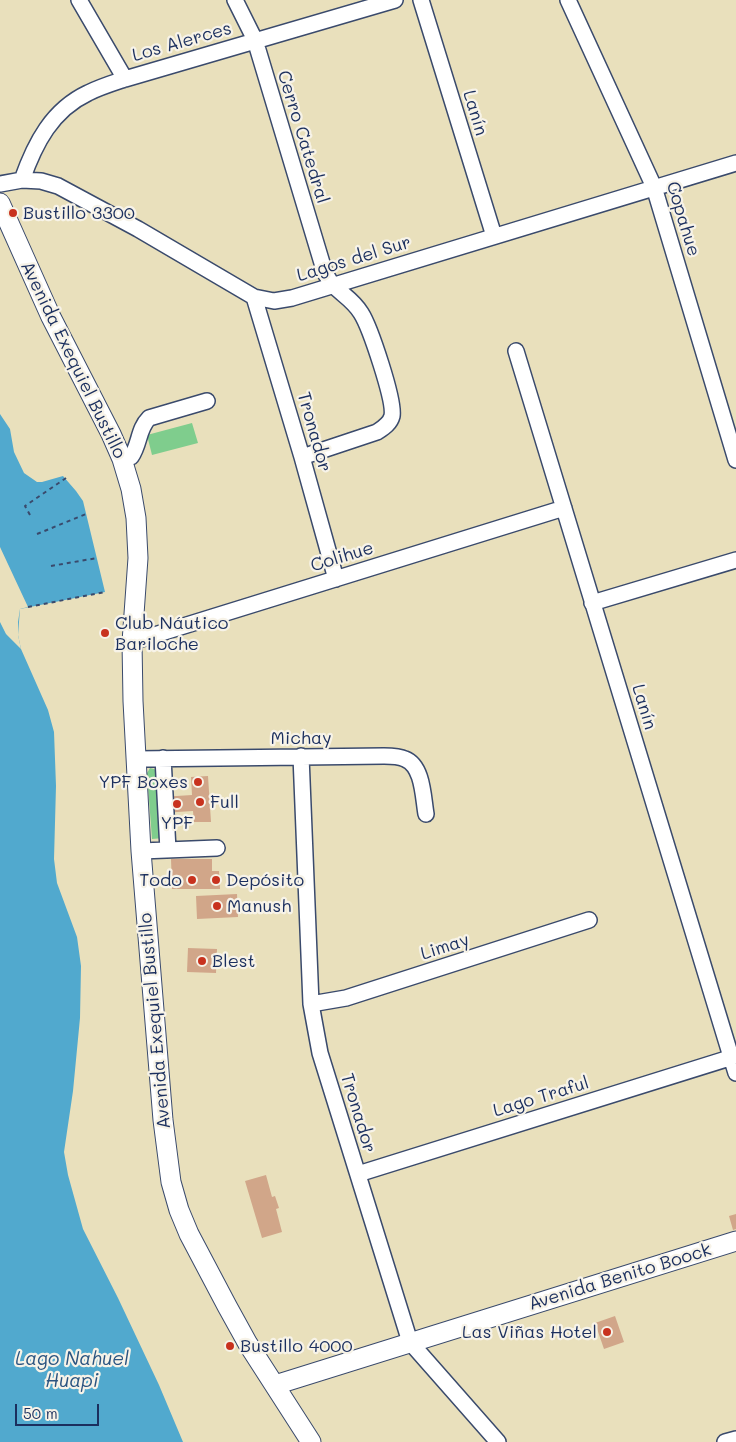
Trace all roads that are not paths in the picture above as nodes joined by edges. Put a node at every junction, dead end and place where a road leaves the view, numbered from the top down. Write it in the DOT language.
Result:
graph roads {
  1 [pos="79,0"];
  2 [pos="235,0"];
  3 [pos="395,0"];
  4 [pos="421,0"];
  5 [pos="568,0"];
  6 [pos="255,40"];
  7 [pos="125,79"];
  8 [pos="736,163"];
  9 [pos="22,180"];
  10 [pos="0,184"];
  11 [pos="654,187"];
  12 [pos="0,203"];
  13 [pos="494,236"];
  14 [pos="333,286"];
  15 [pos="254,297"];
  16 [pos="516,351"];
  17 [pos="207,401"];
  18 [pos="302,457"];
  19 [pos="122,459"];
  20 [pos="736,460"];
  21 [pos="564,508"];
  22 [pos="736,560"];
  23 [pos="336,579"];
  24 [pos="592,603"];
  25 [pos="132,642"];
  26 [pos="301,756"];
  27 [pos="163,758"];
  28 [pos="136,759"];
  29 [pos="426,814"];
  30 [pos="217,848"];
  31 [pos="141,850"];
  32 [pos="168,850"];
  33 [pos="589,920"];
  34 [pos="311,1004"];
  35 [pos="733,1057"];
  36 [pos="736,1073"];
  37 [pos="358,1174"];
  38 [pos="736,1241"];
  39 [pos="410,1342"];
  40 [pos="275,1385"];
  41 [pos="736,1439"];
  42 [pos="311,1442"];
  43 [pos="498,1442"];
  44 [pos="725,1442"];
  1 -- 7 [label="street"];
  2 -- 6 [label="street, Cerro Catedral"];
  3 -- 6 [label="street, Los Alerces"];
  4 -- 13 [label="street, Lanín"];
  5 -- 11 [label="street, Copahue"];
  6 -- 7 [label="street, Los Alerces"];
  6 -- 14 [label="street, Cerro Catedral"];
  7 -- 9 [label="street, Los Alerces"];
  8 -- 11 [label="street, Lagos del Sur"];
  9 -- 10 [label="street, Lagos del Sur"];
  9 -- 15 [label="street, Lagos del Sur"];
  11 -- 13 [label="street, Lagos del Sur"];
  11 -- 20 [label="street, Copahue"];
  12 -- 19 [label="main road, Avenida Exequiel Bustillo"];
  13 -- 14 [label="street, Lagos del Sur"];
  14 -- 15 [label="street, Lagos del Sur"];
  14 -- 18 [label="street"];
  15 -- 18 [label="street, Tronador"];
  16 -- 21 [label="street, Lanín"];
  17 -- 19 [label="street"];
  18 -- 23 [label="street, Tronador"];
  19 -- 25 [label="main road, Avenida Exequiel Bustillo"];
  21 -- 23 [label="street, Colihue"];
  21 -- 24 [label="street, Lanín"];
  22 -- 24 [label="street"];
  23 -- 25 [label="street, Colihue"];
  24 -- 35 [label="street, Lanín"];
  25 -- 28 [label="main road, Avenida Exequiel Bustillo"];
  26 -- 27 [label="street, Michay"];
  26 -- 29 [label="street, Michay"];
  26 -- 34 [label="street, Tronador"];
  27 -- 28 [label="street, Michay"];
  27 -- 32 [label="street"];
  28 -- 31 [label="main road, Avenida Exequiel Bustillo"];
  30 -- 32 [label="street"];
  31 -- 32 [label="street"];
  31 -- 40 [label="main road, Avenida Exequiel Bustillo"];
  33 -- 34 [label="street, Limay"];
  34 -- 37 [label="street, Tronador"];
  35 -- 36 [label="street, Lanín"];
  35 -- 37 [label="street, Lago Traful"];
  37 -- 39 [label="street, Tronador"];
  38 -- 39 [label="main road, Avenida Benito Boock"];
  39 -- 40 [label="main road, Avenida Benito Boock"];
  39 -- 43 [label="street, Tronador"];
  40 -- 42 [label="main road, Avenida Exequiel Bustillo"];
  41 -- 44 [label="street"];
}
